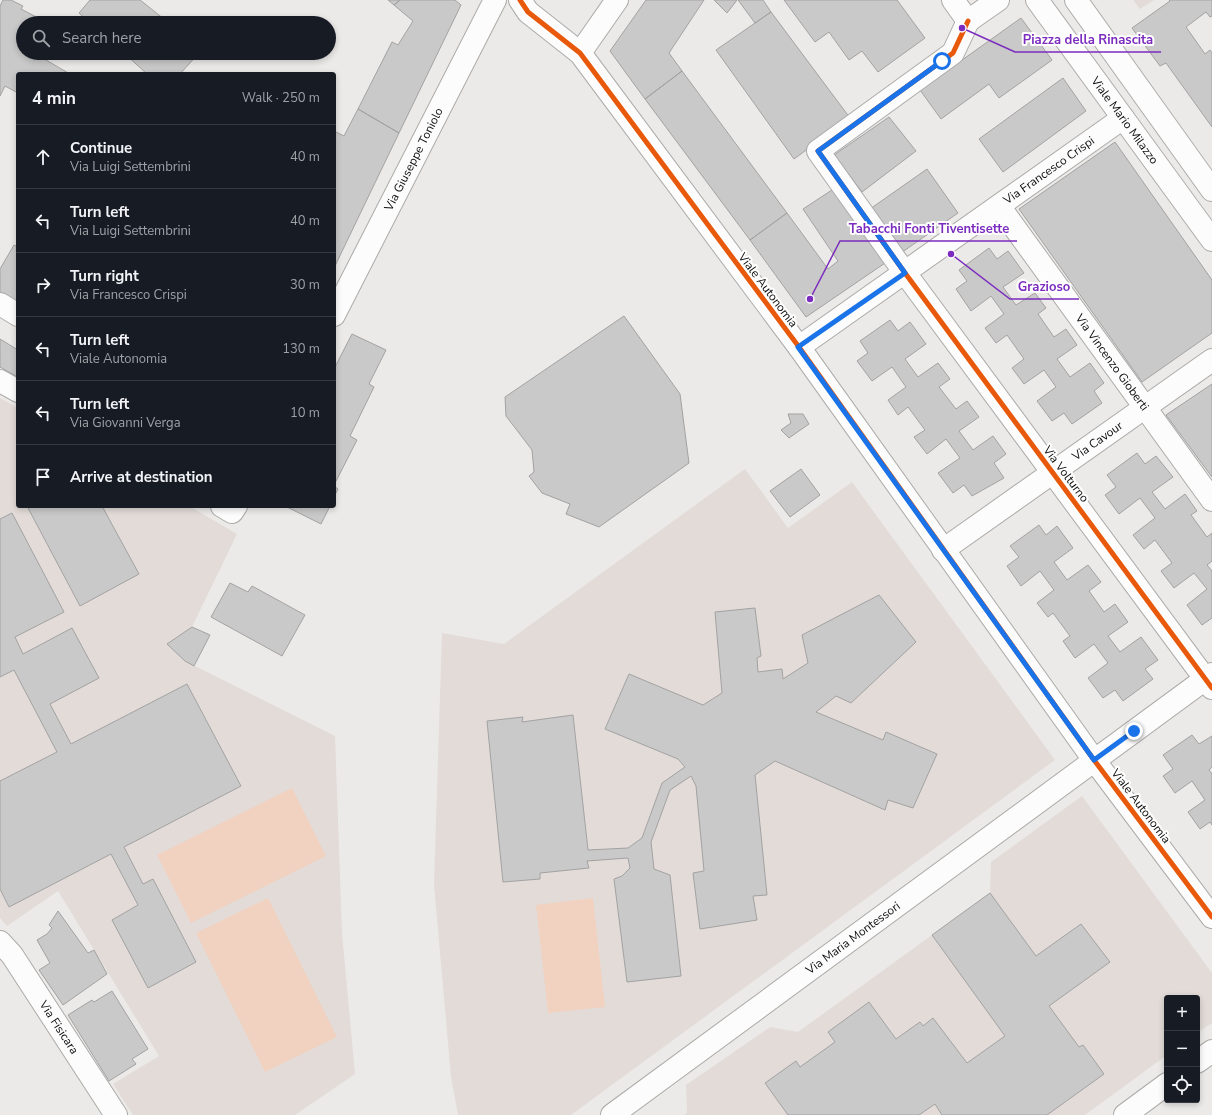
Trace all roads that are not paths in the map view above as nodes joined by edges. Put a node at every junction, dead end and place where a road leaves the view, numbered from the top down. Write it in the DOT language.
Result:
graph roads {
  1 [pos="617,0"];
  2 [pos="953,0"];
  3 [pos="998,0"];
  4 [pos="1037,0"];
  5 [pos="1076,0"];
  6 [pos="492,1"];
  7 [pos="524,6"];
  8 [pos="968,21"];
  9 [pos="580,53"];
  10 [pos="1123,118"];
  11 [pos="1212,190"];
  12 [pos="999,206"];
  13 [pos="1212,240"];
  14 [pos="905,273"];
  15 [pos="0,304"];
  16 [pos="336,311"];
  17 [pos="16,314"];
  18 [pos="798,347"];
  19 [pos="1212,360"];
  20 [pos="0,381"];
  21 [pos="16,390"];
  22 [pos="1145,407"];
  23 [pos="1052,472"];
  24 [pos="1212,500"];
  25 [pos="943,550"];
  26 [pos="1210,680"];
  27 [pos="1094,760"];
  28 [pos="1212,917"];
  29 [pos="0,942"];
  30 [pos="1212,1051"];
  31 [pos="1200,1060"];
  32 [pos="1164,1086"];
  33 [pos="116,1115"];
  34 [pos="612,1115"];
  35 [pos="1125,1115"];
  1 -- 9 [label="street"];
  2 -- 8 [label="street"];
  3 -- 8 [label="street"];
  4 -- 10 [label="street, Viale Mario Milazzo"];
  5 -- 11 [label="street"];
  6 -- 7 [label="street, Viale Autonomia"];
  6 -- 16 [label="street, Via Giuseppe Toniolo"];
  7 -- 9 [label="street, Viale Autonomia"];
  8 -- 14 [label="street, Via Volturno"];
  9 -- 18 [label="street, Viale Autonomia"];
  10 -- 12 [label="street, Via Francesco Crispi"];
  10 -- 13 [label="street, Viale Mario Milazzo"];
  12 -- 14 [label="street, Via Francesco Crispi"];
  12 -- 22 [label="street, Via Vincenzo Gioberti"];
  14 -- 18 [label="street, Via Francesco Crispi"];
  14 -- 23 [label="street, Via Volturno"];
  15 -- 17 [label="street"];
  18 -- 25 [label="street, Viale Autonomia"];
  19 -- 22 [label="street, Via Cavour"];
  20 -- 21 [label="street"];
  22 -- 23 [label="street, Via Cavour"];
  22 -- 24 [label="street, Via Vincenzo Gioberti"];
  23 -- 25 [label="street, Via Cavour"];
  23 -- 26 [label="street, Via Volturno"];
  25 -- 27 [label="street, Viale Autonomia"];
  26 -- 27 [label="street, Via Maria Montessori"];
  27 -- 28 [label="street, Viale Autonomia"];
  27 -- 34 [label="street, Via Maria Montessori"];
  29 -- 33 [label="street, Via Fisicara"];
  30 -- 31 [label="street"];
  32 -- 35 [label="street"];
}
